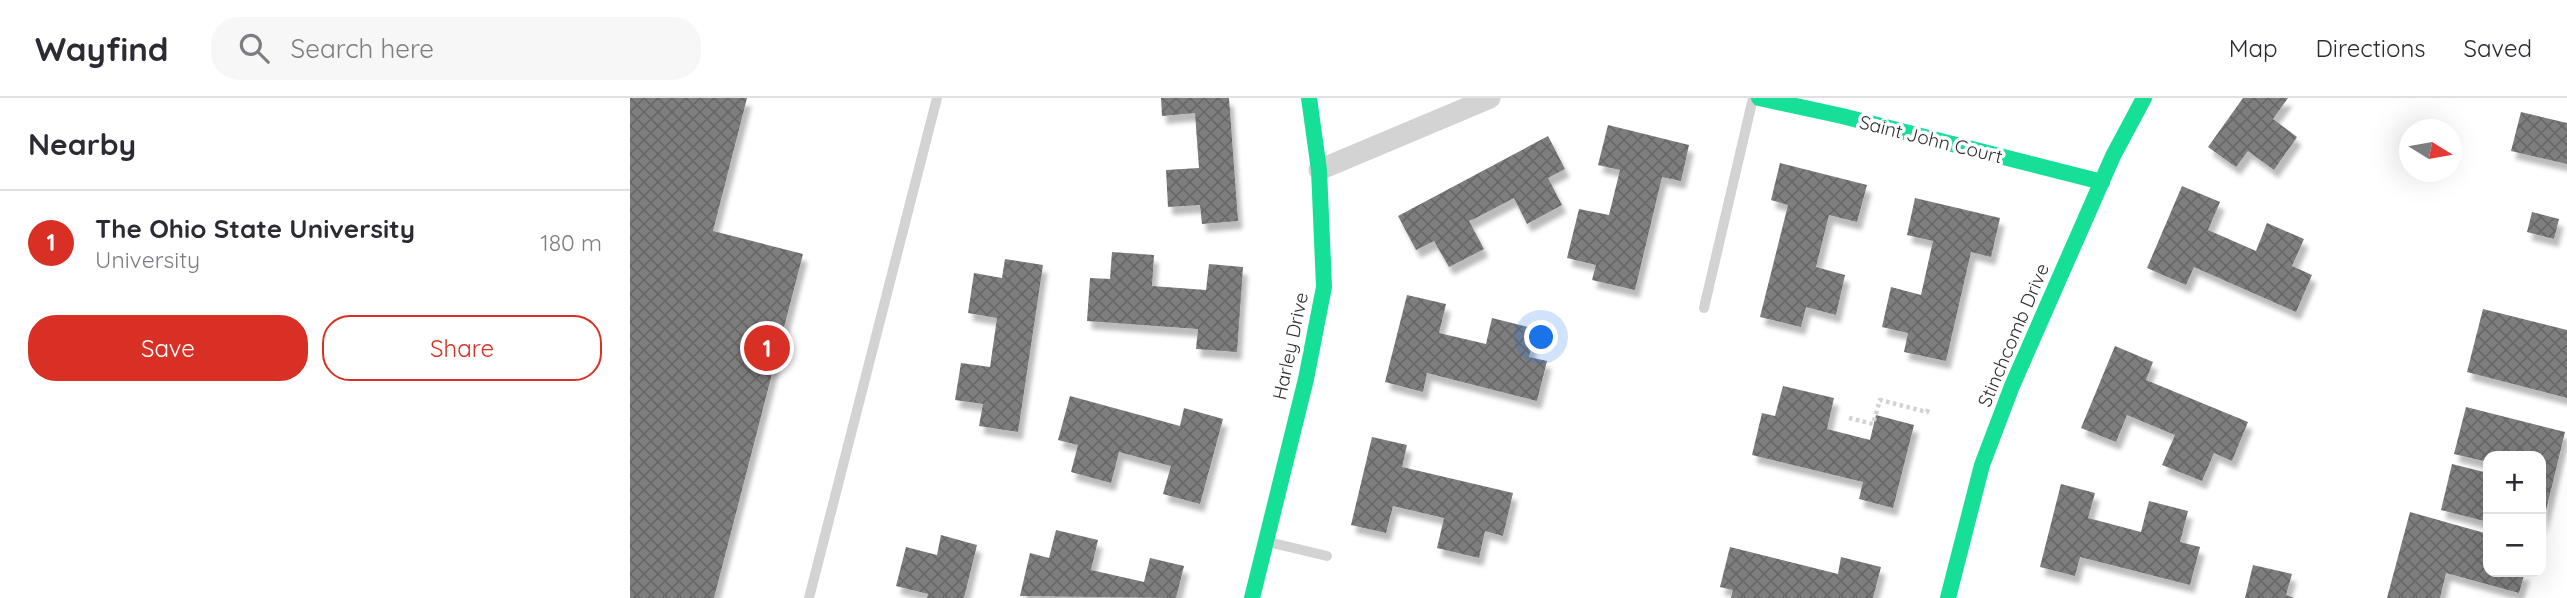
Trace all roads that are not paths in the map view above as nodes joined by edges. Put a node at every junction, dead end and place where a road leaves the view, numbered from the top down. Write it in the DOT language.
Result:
graph roads {
  1 [pos="937,98"];
  2 [pos="1309,98"];
  3 [pos="1490,98"];
  4 [pos="1753,98"];
  5 [pos="1759,98"];
  6 [pos="2144,98"];
  7 [pos="1319,170"];
  8 [pos="2102,182"];
  9 [pos="1704,308"];
  10 [pos="1266,542"];
  11 [pos="1328,556"];
  12 [pos="808,598"];
  13 [pos="1252,598"];
  14 [pos="1948,598"];
  1 -- 12 [label="lane"];
  2 -- 7 [label="street, Harley Drive"];
  3 -- 7 [label="street"];
  4 -- 9 [label="lane"];
  5 -- 8 [label="street, Saint John Court"];
  6 -- 8 [label="street, Stinchcomb Drive"];
  7 -- 10 [label="street, Harley Drive"];
  8 -- 14 [label="street, Stinchcomb Drive"];
  10 -- 11 [label="lane"];
  10 -- 13 [label="street, Harley Drive"];
}
